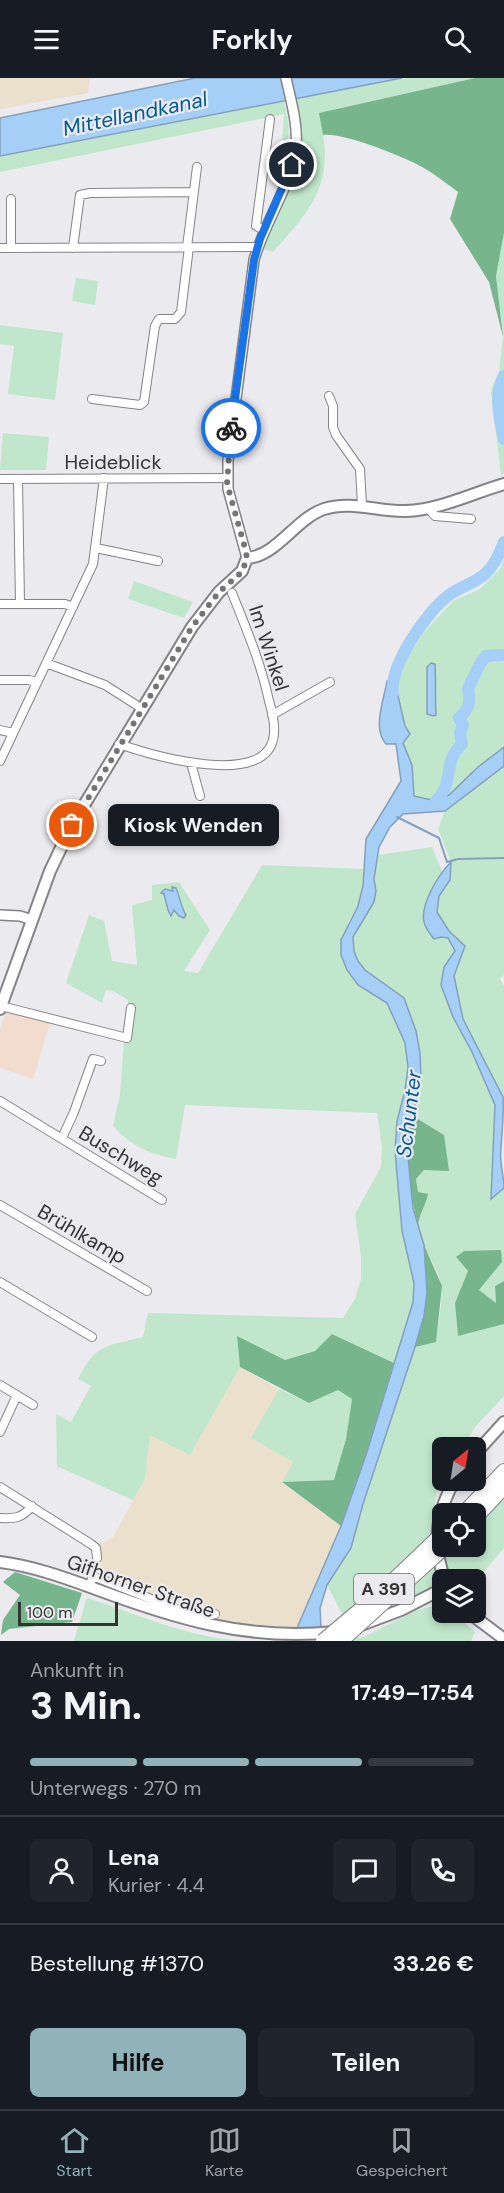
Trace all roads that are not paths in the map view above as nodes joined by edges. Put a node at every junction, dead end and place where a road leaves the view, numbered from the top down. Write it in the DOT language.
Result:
graph roads {
  1 [pos="286,78"];
  2 [pos="270,119"];
  3 [pos="197,167"];
  4 [pos="193,192"];
  5 [pos="11,199"];
  6 [pos="264,230"];
  7 [pos="188,247"];
  8 [pos="258,247"];
  9 [pos="0,248"];
  10 [pos="11,248"];
  11 [pos="73,248"];
  12 [pos="329,396"];
  13 [pos="92,399"];
  14 [pos="104,478"];
  15 [pos="227,478"];
  16 [pos="0,479"];
  17 [pos="18,479"];
  18 [pos="504,484"];
  19 [pos="362,506"];
  20 [pos="428,508"];
  21 [pos="471,519"];
  22 [pos="96,548"];
  23 [pos="247,558"];
  24 [pos="158,561"];
  25 [pos="232,592"];
  26 [pos="0,604"];
  27 [pos="20,604"];
  28 [pos="73,607"];
  29 [pos="46,663"];
  30 [pos="0,680"];
  31 [pos="38,682"];
  32 [pos="330,682"];
  33 [pos="141,708"];
  34 [pos="272,714"];
  35 [pos="0,730"];
  36 [pos="13,733"];
  37 [pos="119,744"];
  38 [pos="0,761"];
  39 [pos="191,763"];
  40 [pos="200,796"];
  41 [pos="0,915"];
  42 [pos="32,920"];
  43 [pos="1,1007"];
  44 [pos="130,1008"];
  45 [pos="101,1061"];
  46 [pos="0,1101"];
  47 [pos="62,1138"];
  48 [pos="162,1200"];
  49 [pos="0,1205"];
  50 [pos="0,1282"];
  51 [pos="147,1291"];
  52 [pos="92,1337"];
  53 [pos="0,1385"];
  54 [pos="17,1395"];
  55 [pos="33,1404"];
  56 [pos="504,1422"];
  57 [pos="0,1432"];
  58 [pos="486,1442"];
  59 [pos="504,1471"];
  60 [pos="0,1487"];
  61 [pos="504,1487"];
  62 [pos="449,1491"];
  63 [pos="473,1503"];
  64 [pos="32,1506"];
  65 [pos="486,1506"];
  66 [pos="0,1518"];
  67 [pos="432,1543"];
  68 [pos="433,1557"];
  69 [pos="97,1558"];
  70 [pos="0,1562"];
  71 [pos="443,1569"];
  72 [pos="89,1587"];
  73 [pos="432,1594"];
  74 [pos="215,1614"];
  75 [pos="483,1623"];
  76 [pos="342,1636"];
  77 [pos="504,1639"];
  78 [pos="323,1641"];
  1 -- 6 [label="street"];
  2 -- 6 [label="street"];
  3 -- 4 [label="street"];
  4 -- 7 [label="street"];
  4 -- 11 [label="street"];
  5 -- 10 [label="street"];
  6 -- 8 [label="street"];
  7 -- 8 [label="street"];
  7 -- 11 [label="street"];
  7 -- 13 [label="street"];
  8 -- 15 [label="street"];
  9 -- 10 [label="street"];
  10 -- 11 [label="street"];
  12 -- 19 [label="street"];
  14 -- 15 [label="street, Heideblick"];
  14 -- 17 [label="street, Heideblick"];
  14 -- 22 [label="street"];
  15 -- 23 [label="street"];
  16 -- 17 [label="street, Heideblick"];
  17 -- 27 [label="street"];
  18 -- 20 [label="main road"];
  19 -- 20 [label="main road"];
  19 -- 23 [label="main road"];
  20 -- 21 [label="street"];
  22 -- 24 [label="street"];
  22 -- 28 [label="street"];
  23 -- 33 [label="main road"];
  25 -- 34 [label="street, Im Winkel"];
  26 -- 27 [label="street"];
  27 -- 28 [label="street"];
  28 -- 29 [label="street"];
  29 -- 31 [label="street"];
  29 -- 33 [label="street"];
  30 -- 31 [label="street"];
  31 -- 36 [label="street"];
  32 -- 34 [label="street, Im Winkel"];
  33 -- 37 [label="main road"];
  34 -- 39 [label="street, Im Winkel"];
  35 -- 36 [label="street"];
  36 -- 38 [label="street"];
  37 -- 39 [label="street, Im Winkel"];
  37 -- 42 [label="main road"];
  39 -- 40 [label="street"];
  41 -- 42 [label="street"];
  42 -- 43 [label="main road"];
  43 -- 44 [label="street"];
  45 -- 47 [label="street, Buschweg"];
  46 -- 47 [label="street, Buschweg"];
  47 -- 48 [label="street, Buschweg"];
  49 -- 51 [label="street, Brühlkamp"];
  50 -- 52 [label="street"];
  53 -- 54 [label="street"];
  54 -- 55 [label="street"];
  54 -- 57 [label="street"];
  56 -- 58 [label="main road"];
  59 -- 63 [label="highway"];
  60 -- 64 [label="street"];
  61 -- 65 [label="highway"];
  62 -- 71 [label="main road"];
  64 -- 66 [label="street"];
  64 -- 69 [label="street"];
  67 -- 78 [label="highway, A 391, bridge"];
  68 -- 76 [label="highway, A 391, bridge"];
  70 -- 72 [label="main road, Gifhorner Straße"];
  72 -- 74 [label="street"];
  72 -- 76 [label="main road, Gifhorner Straße, bridge"];
  73 -- 76 [label="main road, Gifhorner Straße"];
  75 -- 77 [label="main road"];
}
